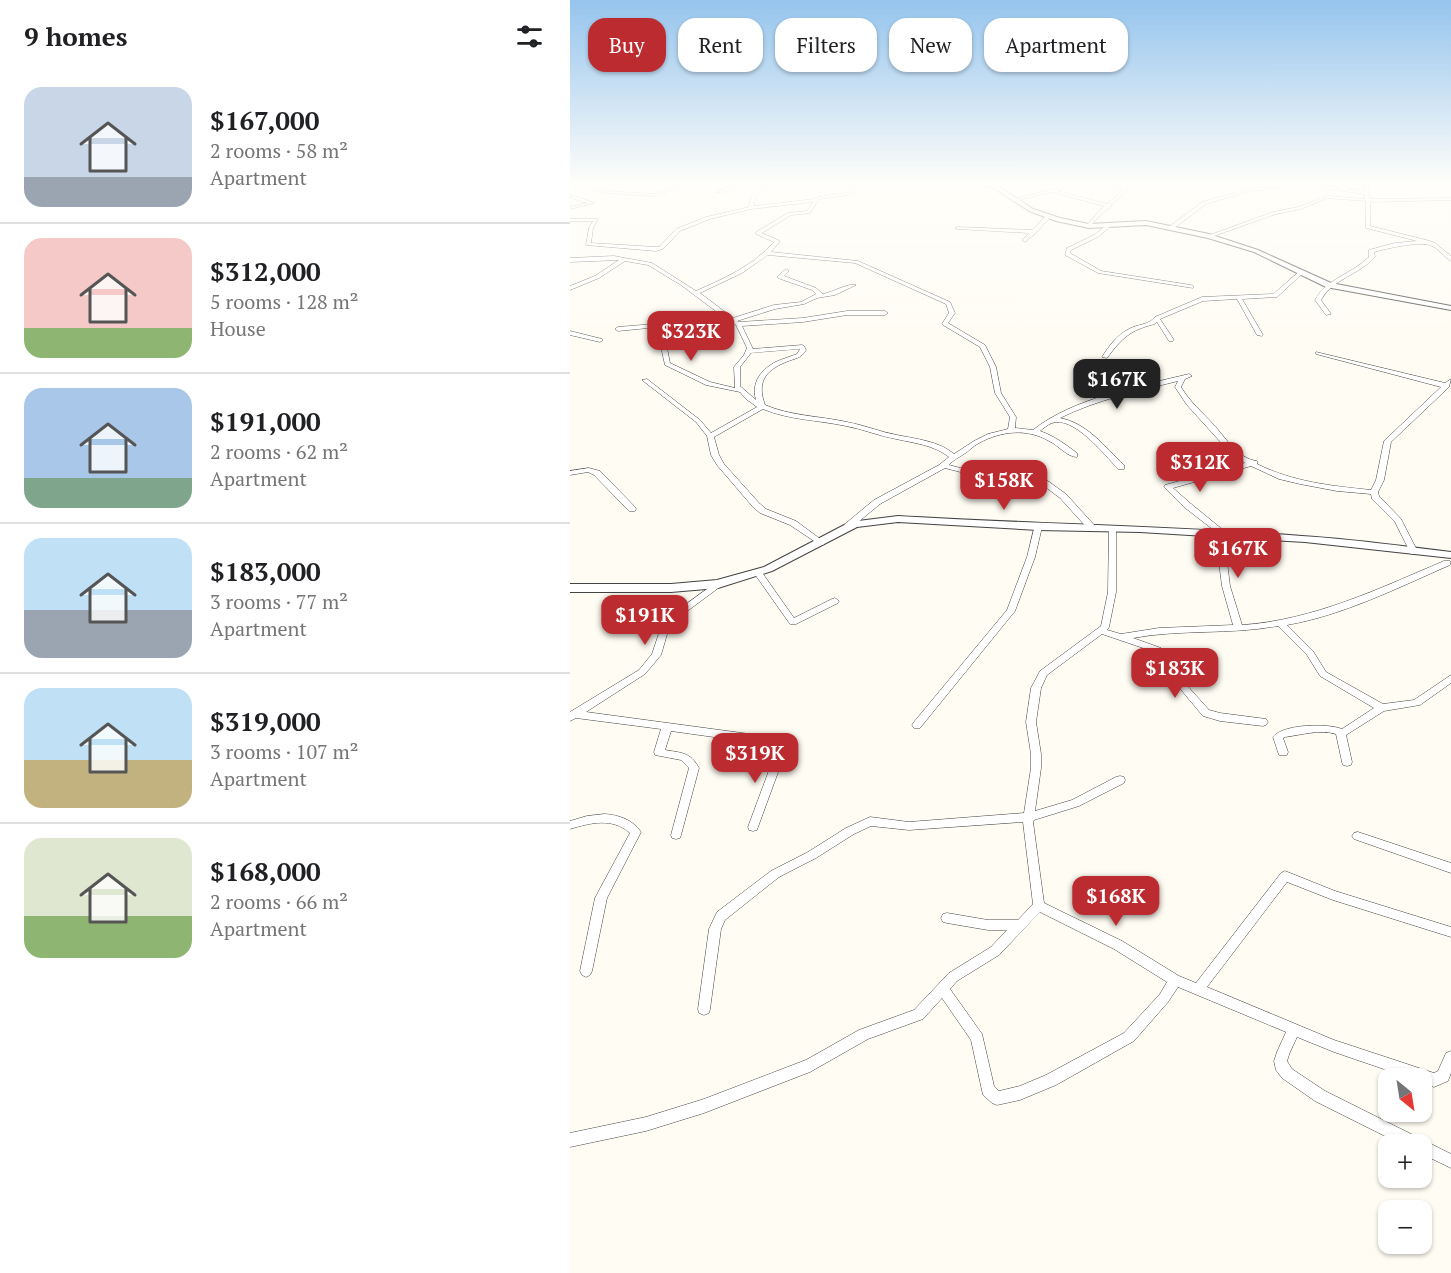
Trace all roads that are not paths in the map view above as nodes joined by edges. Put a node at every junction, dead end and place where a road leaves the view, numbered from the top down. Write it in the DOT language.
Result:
graph roads {
  1 [pos="588,241"];
  2 [pos="668,241"];
  3 [pos="777,241"];
  4 [pos="1085,241"];
  5 [pos="1226,241"];
  6 [pos="1428,242"];
  7 [pos="767,253"];
  8 [pos="625,259"];
  9 [pos="1451,259"];
  10 [pos="570,260"];
  11 [pos="786,271"];
  12 [pos="1299,273"];
  13 [pos="853,285"];
  14 [pos="1329,285"];
  15 [pos="1191,287"];
  16 [pos="570,288"];
  17 [pos="696,293"];
  18 [pos="819,296"];
  19 [pos="1239,298"];
  20 [pos="1449,306"];
  21 [pos="885,313"];
  22 [pos="1328,314"];
  23 [pos="1157,318"];
  24 [pos="733,321"];
  25 [pos="693,323"];
  26 [pos="618,329"];
  27 [pos="570,333"];
  28 [pos="1260,335"];
  29 [pos="600,340"];
  30 [pos="1171,340"];
  31 [pos="750,351"];
  32 [pos="1318,353"];
  33 [pos="1105,357"];
  34 [pos="645,380"];
  35 [pos="1448,387"];
  36 [pos="742,391"];
  37 [pos="762,407"];
  38 [pos="778,412"];
  39 [pos="769,420"];
  40 [pos="1049,421"];
  41 [pos="1011,430"];
  42 [pos="1036,431"];
  43 [pos="710,436"];
  44 [pos="1074,455"];
  45 [pos="952,457"];
  46 [pos="1254,463"];
  47 [pos="944,466"];
  48 [pos="1121,467"];
  49 [pos="570,473"];
  50 [pos="1374,492"];
  51 [pos="632,509"];
  52 [pos="848,526"];
  53 [pos="1038,527"];
  54 [pos="1092,528"];
  55 [pos="1112,529"];
  56 [pos="1222,535"];
  57 [pos="820,543"];
  58 [pos="1414,552"];
  59 [pos="1448,560"];
  60 [pos="758,573"];
  61 [pos="718,584"];
  62 [pos="570,588"];
  63 [pos="835,601"];
  64 [pos="1280,623"];
  65 [pos="1238,627"];
  66 [pos="1102,631"];
  67 [pos="1122,637"];
  68 [pos="1451,678"];
  69 [pos="1382,708"];
  70 [pos="573,715"];
  71 [pos="1263,722"];
  72 [pos="917,726"];
  73 [pos="667,727"];
  74 [pos="1342,733"];
  75 [pos="1282,752"];
  76 [pos="1347,762"];
  77 [pos="1120,780"];
  78 [pos="1029,817"];
  79 [pos="570,825"];
  80 [pos="753,827"];
  81 [pos="676,835"];
  82 [pos="1358,837"];
  83 [pos="1451,868"];
  84 [pos="1040,906"];
  85 [pos="947,918"];
  86 [pos="1020,925"];
  87 [pos="1451,932"];
  88 [pos="586,971"];
  89 [pos="1176,980"];
  90 [pos="943,989"];
  91 [pos="1198,990"];
  92 [pos="704,1009"];
  93 [pos="1294,1030"];
  94 [pos="1451,1058"];
  95 [pos="1398,1134"];
  96 [pos="570,1140"];
  97 [pos="1432,1152"];
  98 [pos="1451,1161"];
  1 -- 2 [label="street"];
  3 -- 7 [label="street"];
  4 -- 15 [label="street"];
  5 -- 12 [label="street"];
  6 -- 9 [label="street"];
  6 -- 14 [label="street"];
  7 -- 17 [label="street"];
  7 -- 41 [label="street"];
  8 -- 10 [label="street"];
  8 -- 16 [label="street"];
  8 -- 17 [label="street"];
  11 -- 18 [label="street"];
  12 -- 14 [label="street"];
  12 -- 19 [label="street"];
  13 -- 18 [label="street"];
  14 -- 20 [label="street"];
  14 -- 22 [label="street"];
  17 -- 24 [label="street"];
  18 -- 24 [label="street"];
  19 -- 23 [label="street"];
  19 -- 28 [label="street"];
  21 -- 24 [label="street"];
  23 -- 30 [label="street"];
  23 -- 33 [label="street"];
  24 -- 25 [label="street"];
  24 -- 31 [label="street"];
  25 -- 26 [label="street"];
  25 -- 36 [label="street"];
  27 -- 29 [label="street"];
  31 -- 36 [label="street"];
  31 -- 37 [label="street"];
  32 -- 35 [label="street"];
  34 -- 43 [label="street"];
  35 -- 50 [label="street"];
  36 -- 37 [label="street"];
  37 -- 38 [label="street"];
  37 -- 43 [label="street"];
  38 -- 39 [label="street"];
  38 -- 45 [label="street"];
  40 -- 42 [label="street"];
  40 -- 46 [label="street"];
  40 -- 48 [label="street"];
  41 -- 42 [label="street"];
  41 -- 45 [label="street"];
  42 -- 44 [label="street"];
  43 -- 57 [label="street"];
  45 -- 47 [label="street"];
  46 -- 50 [label="street"];
  46 -- 56 [label="street"];
  47 -- 52 [label="street"];
  47 -- 54 [label="street"];
  49 -- 51 [label="street"];
  50 -- 58 [label="street"];
  52 -- 53 [label="street"];
  52 -- 57 [label="street"];
  53 -- 54 [label="street"];
  53 -- 72 [label="street"];
  54 -- 55 [label="street"];
  55 -- 56 [label="street"];
  55 -- 66 [label="street"];
  56 -- 58 [label="street"];
  56 -- 65 [label="street"];
  57 -- 60 [label="street"];
  58 -- 59 [label="street"];
  59 -- 64 [label="street"];
  60 -- 61 [label="street"];
  60 -- 63 [label="street"];
  61 -- 62 [label="street"];
  61 -- 70 [label="street"];
  64 -- 65 [label="street"];
  64 -- 69 [label="street"];
  65 -- 67 [label="street"];
  66 -- 67 [label="street"];
  66 -- 78 [label="street"];
  67 -- 71 [label="street"];
  68 -- 69 [label="street"];
  69 -- 74 [label="street"];
  70 -- 73 [label="street"];
  73 -- 80 [label="street"];
  73 -- 81 [label="street"];
  74 -- 75 [label="street"];
  74 -- 76 [label="street"];
  77 -- 78 [label="street"];
  78 -- 84 [label="street"];
  78 -- 92 [label="street"];
  79 -- 88 [label="street"];
  82 -- 83 [label="street"];
  84 -- 86 [label="street"];
  84 -- 89 [label="street"];
  85 -- 86 [label="street"];
  86 -- 90 [label="street"];
  87 -- 91 [label="street"];
  89 -- 90 [label="street"];
  89 -- 91 [label="street"];
  90 -- 96 [label="street"];
  91 -- 93 [label="street"];
  93 -- 94 [label="street"];
  93 -- 95 [label="street"];
  97 -- 98 [label="street"];
}
